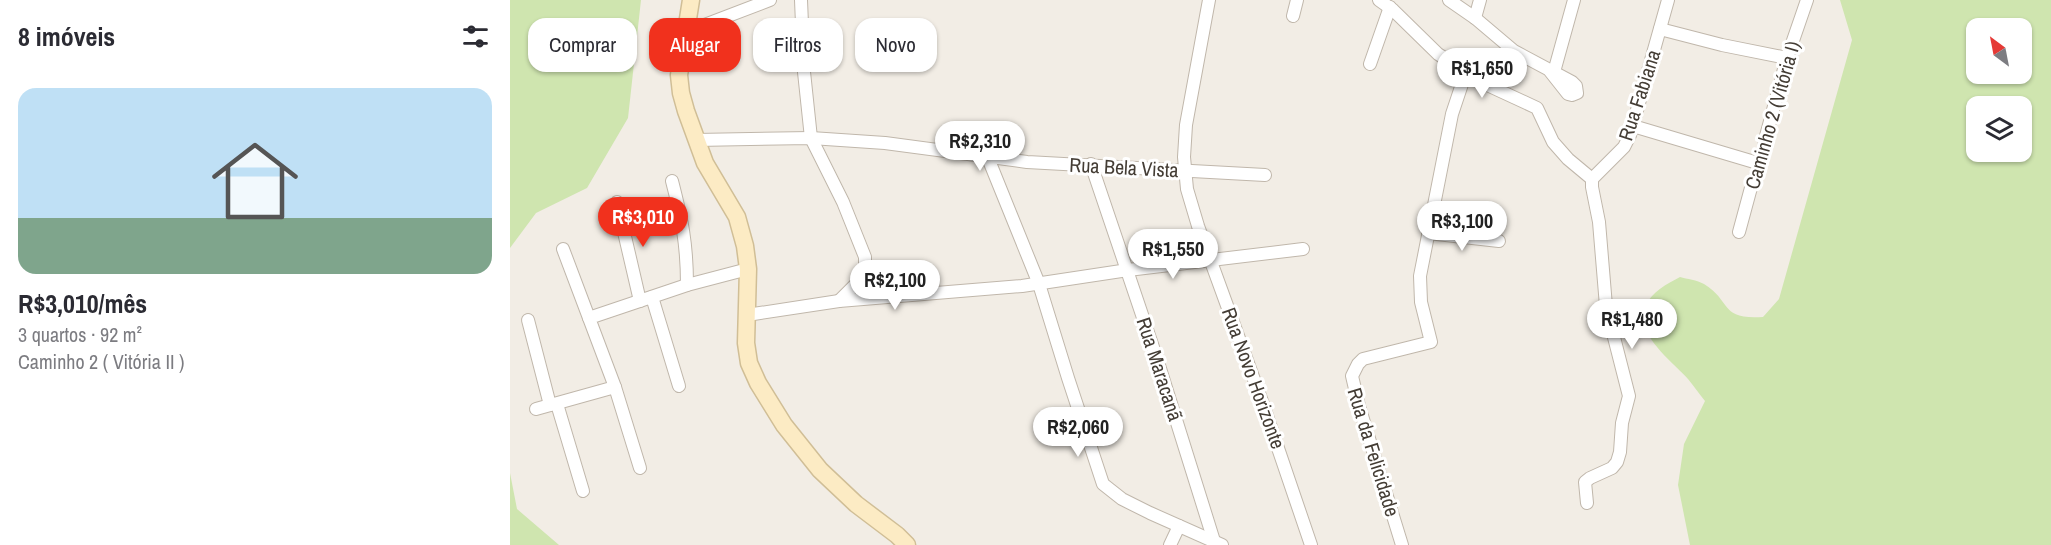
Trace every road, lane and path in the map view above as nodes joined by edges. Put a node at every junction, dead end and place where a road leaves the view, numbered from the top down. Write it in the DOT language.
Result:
graph roads {
  1 [pos="770,0"];
  2 [pos="801,0"];
  3 [pos="1209,0"];
  4 [pos="1298,0"];
  5 [pos="1449,0"];
  6 [pos="1480,0"];
  7 [pos="1574,0"];
  8 [pos="1668,0"];
  9 [pos="1808,0"];
  10 [pos="1384,3"];
  11 [pos="689,13"];
  12 [pos="1293,16"];
  13 [pos="1475,18"];
  14 [pos="1660,29"];
  15 [pos="1787,58"];
  16 [pos="1370,64"];
  17 [pos="1551,71"];
  18 [pos="1466,72"];
  19 [pos="1572,95"];
  20 [pos="1633,126"];
  21 [pos="812,138"];
  22 [pos="696,141"];
  23 [pos="988,158"];
  24 [pos="1091,164"];
  25 [pos="1761,164"];
  26 [pos="1185,170"];
  27 [pos="1265,175"];
  28 [pos="1592,179"];
  29 [pos="672,181"];
  30 [pos="617,202"];
  31 [pos="1739,232"];
  32 [pos="1428,233"];
  33 [pos="1499,241"];
  34 [pos="563,249"];
  35 [pos="1303,249"];
  36 [pos="1211,261"];
  37 [pos="748,269"];
  38 [pos="1128,270"];
  39 [pos="1039,284"];
  40 [pos="687,285"];
  41 [pos="646,299"];
  42 [pos="839,301"];
  43 [pos="747,315"];
  44 [pos="589,318"];
  45 [pos="528,320"];
  46 [pos="679,386"];
  47 [pos="615,387"];
  48 [pos="554,405"];
  49 [pos="536,409"];
  50 [pos="640,468"];
  51 [pos="584,491"];
  52 [pos="1587,503"];
  53 [pos="1179,526"];
  54 [pos="1218,543"];
  55 [pos="907,545"];
  56 [pos="1170,545"];
  57 [pos="1311,545"];
  58 [pos="1402,545"];
  1 -- 11 [label="street"];
  2 -- 21 [label="street"];
  3 -- 26 [label="street, Rua Novo Horizonte"];
  4 -- 12 [label="street"];
  5 -- 13 [label="street"];
  6 -- 13 [label="street"];
  7 -- 17 [label="street"];
  8 -- 14 [label="street, Rua Fabiana"];
  9 -- 15 [label="street, Caminho 2 (Vitória I)"];
  10 -- 16 [label="street"];
  10 -- 18 [label="street"];
  11 -- 22 [label="main road"];
  13 -- 17 [label="street"];
  14 -- 15 [label="street"];
  14 -- 20 [label="street, Rua Fabiana"];
  15 -- 25 [label="street, Caminho 2 (Vitória I)"];
  17 -- 19 [label="street"];
  18 -- 28 [label="street"];
  18 -- 32 [label="street"];
  20 -- 25 [label="street"];
  20 -- 28 [label="street, Rua Fabiana"];
  21 -- 22 [label="street, Rua Bela Vista"];
  21 -- 23 [label="street, Rua Bela Vista"];
  21 -- 42 [label="street"];
  22 -- 37 [label="main road"];
  23 -- 24 [label="street, Rua Bela Vista"];
  23 -- 39 [label="street"];
  24 -- 26 [label="street, Rua Bela Vista"];
  24 -- 38 [label="street, Rua Maracanã"];
  25 -- 31 [label="street, Caminho 2 (Vitória I)"];
  26 -- 27 [label="street, Rua Bela Vista"];
  26 -- 36 [label="street, Rua Novo Horizonte"];
  28 -- 52 [label="street"];
  29 -- 40 [label="street"];
  30 -- 41 [label="street"];
  32 -- 33 [label="street"];
  32 -- 58 [label="street, Rua da Felicidade"];
  34 -- 44 [label="street"];
  35 -- 36 [label="street"];
  36 -- 38 [label="street"];
  36 -- 57 [label="street, Rua Novo Horizonte"];
  37 -- 40 [label="street"];
  37 -- 43 [label="main road"];
  38 -- 39 [label="street"];
  38 -- 54 [label="street, Rua Maracanã"];
  39 -- 42 [label="street"];
  39 -- 53 [label="street"];
  40 -- 41 [label="street"];
  41 -- 44 [label="street"];
  41 -- 46 [label="street"];
  42 -- 43 [label="street"];
  43 -- 55 [label="main road"];
  44 -- 47 [label="street"];
  45 -- 48 [label="street"];
  47 -- 48 [label="street"];
  47 -- 50 [label="street"];
  48 -- 49 [label="street"];
  48 -- 51 [label="street"];
  53 -- 54 [label="street"];
  53 -- 56 [label="street"];
}
